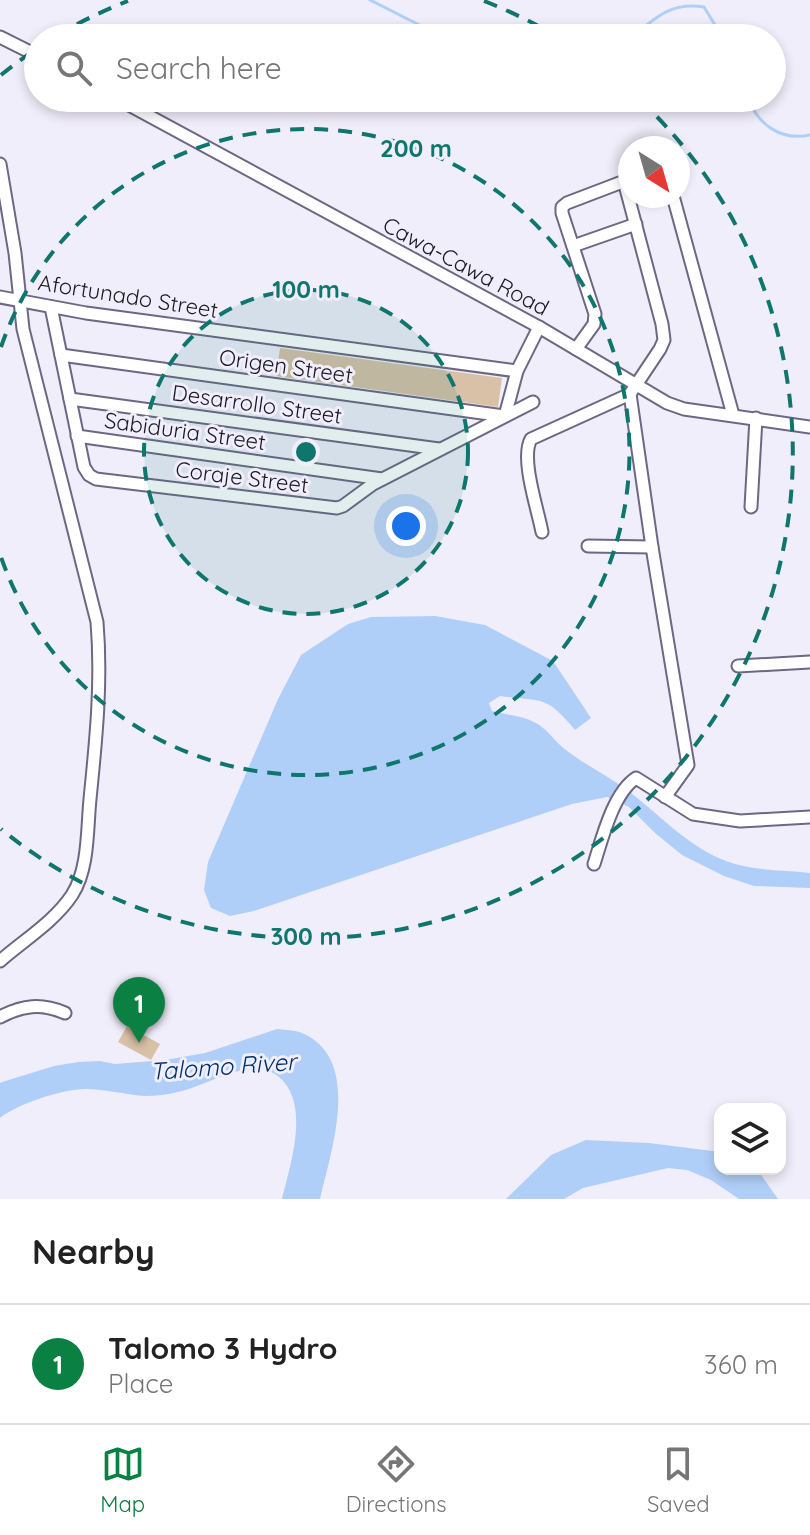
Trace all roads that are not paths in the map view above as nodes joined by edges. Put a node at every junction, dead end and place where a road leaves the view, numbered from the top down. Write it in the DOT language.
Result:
graph roads {
  1 [pos="0,37"];
  2 [pos="24,49"];
  3 [pos="142,112"];
  4 [pos="0,164"];
  5 [pos="618,183"];
  6 [pos="633,208"];
  7 [pos="676,208"];
  8 [pos="636,224"];
  9 [pos="573,246"];
  10 [pos="0,297"];
  11 [pos="19,299"];
  12 [pos="51,307"];
  13 [pos="539,327"];
  14 [pos="576,349"];
  15 [pos="61,355"];
  16 [pos="517,371"];
  17 [pos="633,390"];
  18 [pos="70,399"];
  19 [pos="533,402"];
  20 [pos="733,415"];
  21 [pos="505,416"];
  22 [pos="756,418"];
  23 [pos="810,427"];
  24 [pos="77,436"];
  25 [pos="440,449"];
  26 [pos="383,479"];
  27 [pos="751,507"];
  28 [pos="542,532"];
  29 [pos="588,546"];
  30 [pos="652,547"];
  31 [pos="810,662"];
  32 [pos="738,666"];
  33 [pos="665,797"];
  34 [pos="810,817"];
  35 [pos="594,864"];
  36 [pos="0,961"];
  37 [pos="65,1013"];
  38 [pos="0,1017"];
  1 -- 2 [label="street"];
  3 -- 13 [label="street, Cawa-Cawa Road"];
  4 -- 11 [label="street"];
  5 -- 9 [label="street"];
  6 -- 8 [label="street"];
  7 -- 20 [label="street"];
  8 -- 9 [label="street"];
  8 -- 17 [label="street"];
  9 -- 14 [label="street"];
  10 -- 11 [label="street, Afortunado Street"];
  11 -- 12 [label="street, Afortunado Street"];
  11 -- 36 [label="street"];
  12 -- 15 [label="street"];
  12 -- 16 [label="street, Afortunado Street"];
  13 -- 14 [label="street, Cawa-Cawa Road"];
  13 -- 16 [label="street"];
  14 -- 17 [label="street, Cawa-Cawa Road"];
  15 -- 18 [label="street"];
  15 -- 21 [label="street, Origen Street"];
  16 -- 21 [label="street"];
  17 -- 20 [label="street, Cawa-Cawa Road"];
  17 -- 28 [label="street"];
  17 -- 30 [label="street"];
  18 -- 24 [label="street"];
  18 -- 25 [label="street, Desarrollo Street"];
  19 -- 21 [label="street, Coraje Street"];
  20 -- 22 [label="street, Cawa-Cawa Road"];
  21 -- 25 [label="street, Coraje Street"];
  22 -- 23 [label="street, Cawa-Cawa Road"];
  22 -- 27 [label="street"];
  24 -- 26 [label="street, Sabiduria Street"];
  24 -- 26 [label="street, Coraje Street"];
  25 -- 26 [label="street, Coraje Street"];
  29 -- 30 [label="street"];
  30 -- 33 [label="street"];
  31 -- 32 [label="street"];
  33 -- 34 [label="street"];
  33 -- 35 [label="street"];
  37 -- 38 [label="street"];
}
